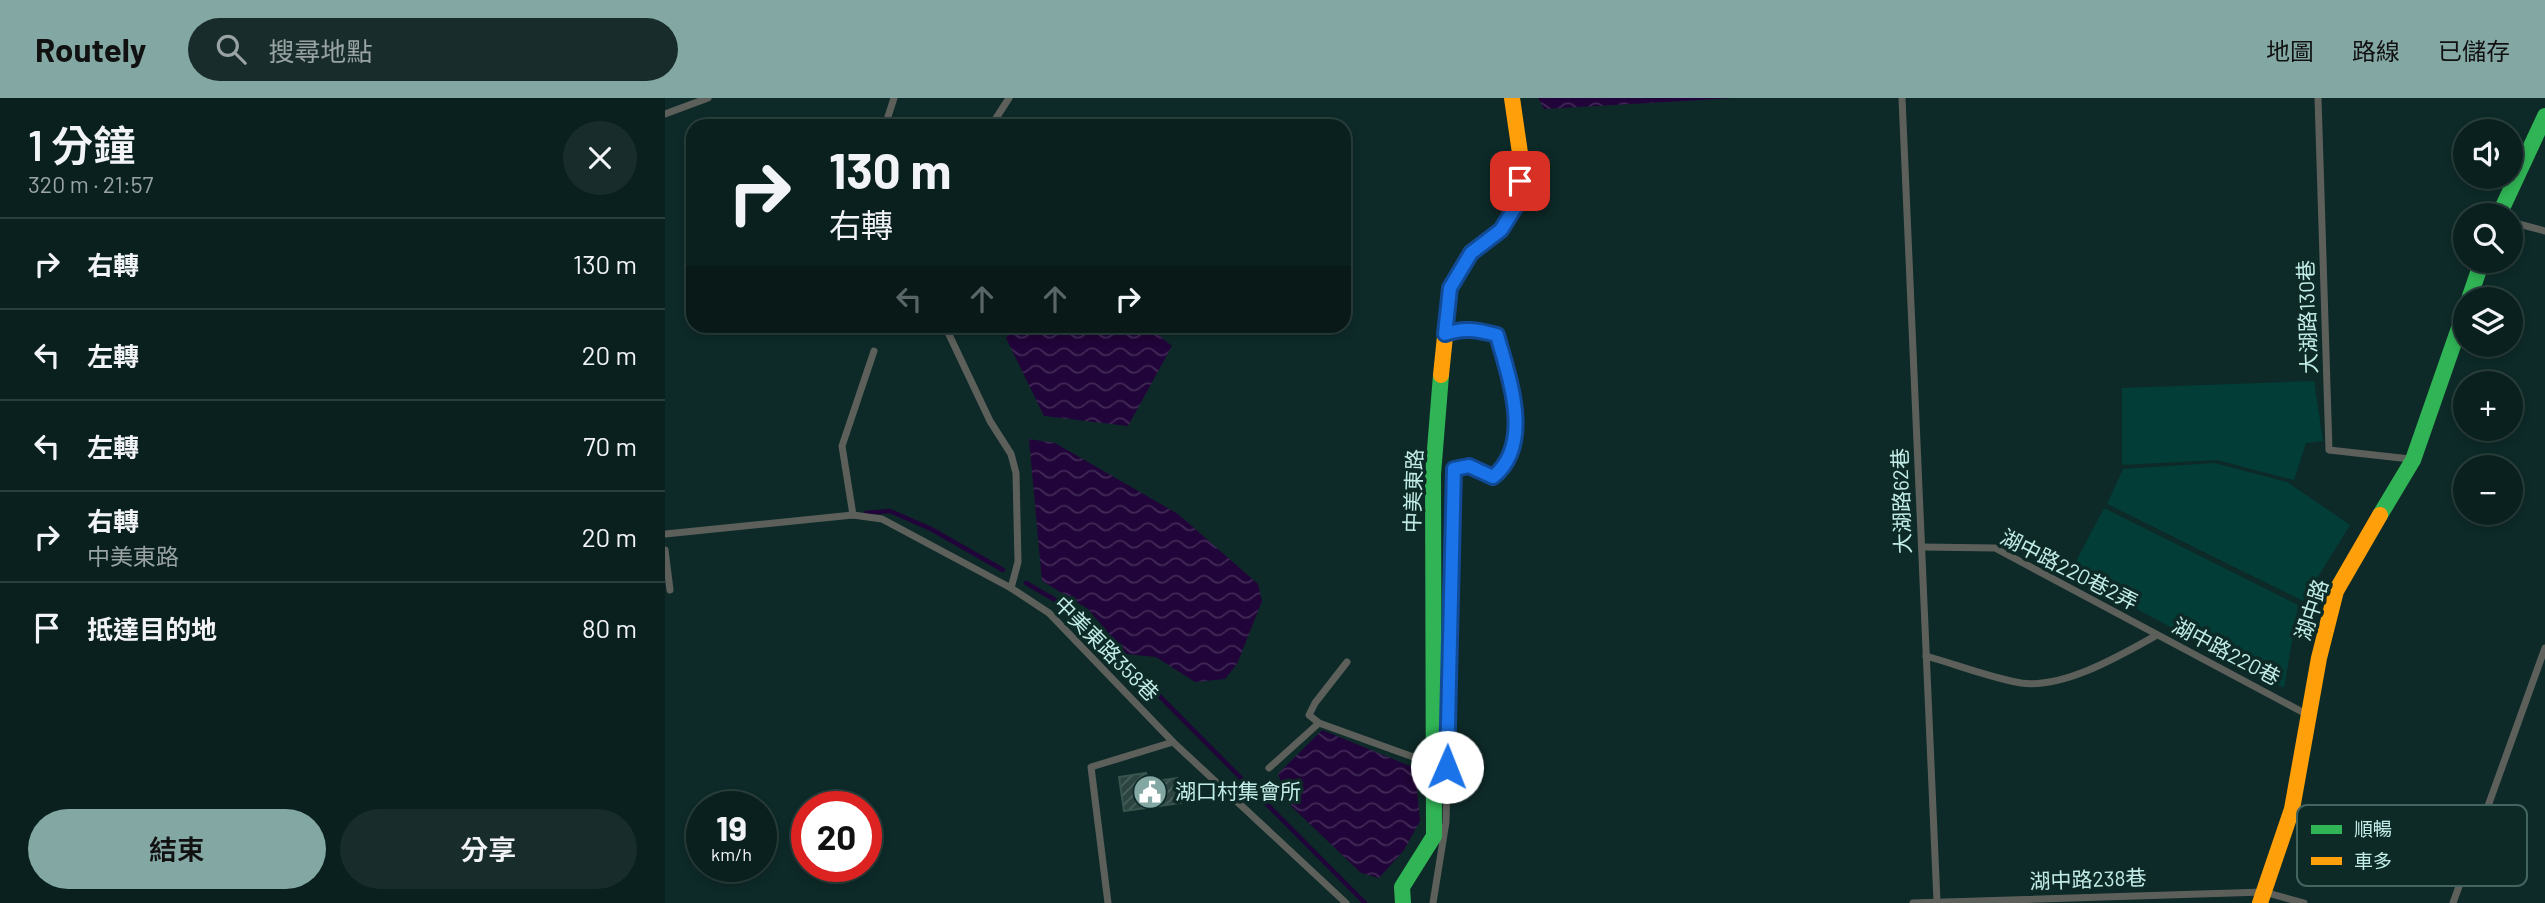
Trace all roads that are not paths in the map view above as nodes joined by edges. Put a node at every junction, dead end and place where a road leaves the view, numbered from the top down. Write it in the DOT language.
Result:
graph roads {
  1 [pos="708,98"];
  2 [pos="894,98"];
  3 [pos="1009,98"];
  4 [pos="1512,98"];
  5 [pos="1902,98"];
  6 [pos="2318,98"];
  7 [pos="665,114"];
  8 [pos="2545,116"];
  9 [pos="887,119"];
  10 [pos="996,119"];
  11 [pos="2505,203"];
  12 [pos="2523,225"];
  13 [pos="2545,231"];
  14 [pos="948,333"];
  15 [pos="1445,334"];
  16 [pos="2453,345"];
  17 [pos="874,351"];
  18 [pos="2413,460"];
  19 [pos="853,515"];
  20 [pos="665,534"];
  21 [pos="1922,547"];
  22 [pos="665,550"];
  23 [pos="1011,588"];
  24 [pos="670,590"];
  25 [pos="2157,635"];
  26 [pos="2545,648"];
  27 [pos="1926,656"];
  28 [pos="1347,662"];
  29 [pos="2309,716"];
  30 [pos="1319,723"];
  31 [pos="1173,742"];
  32 [pos="1434,765"];
  33 [pos="1269,768"];
  34 [pos="2488,805"];
  35 [pos="2459,886"];
  36 [pos="2262,897"];
  37 [pos="1937,902"];
  38 [pos="1108,903"];
  39 [pos="1346,903"];
  40 [pos="1403,903"];
  41 [pos="1433,903"];
  42 [pos="1913,903"];
  43 [pos="2304,903"];
  44 [pos="2453,903"];
  1 -- 7 [label="lane"];
  2 -- 9 [label="lane"];
  3 -- 10 [label="lane"];
  4 -- 15 [label="street, 中美東路"];
  5 -- 21 [label="lane, 大湖路62巷"];
  6 -- 18 [label="lane, 大湖路130巷"];
  8 -- 11 [label="street"];
  12 -- 13 [label="lane"];
  14 -- 23 [label="lane"];
  15 -- 32 [label="street, 中美東路"];
  15 -- 41 [label="lane"];
  16 -- 18 [label="street, 湖中路"];
  17 -- 19 [label="lane"];
  18 -- 29 [label="street, 湖中路"];
  19 -- 20 [label="lane, 中美東路358巷"];
  19 -- 23 [label="lane, 中美東路358巷"];
  21 -- 25 [label="lane, 湖中路220巷2弄"];
  21 -- 27 [label="lane, 大湖路62巷"];
  22 -- 24 [label="lane"];
  23 -- 31 [label="lane, 中美東路358巷"];
  25 -- 27 [label="lane, 湖中路220巷"];
  25 -- 29 [label="lane, 湖中路220巷"];
  26 -- 34 [label="lane"];
  27 -- 37 [label="lane, 大湖路62巷"];
  28 -- 30 [label="lane"];
  29 -- 36 [label="street, 湖中路"];
  30 -- 32 [label="lane"];
  30 -- 33 [label="lane"];
  31 -- 38 [label="lane"];
  31 -- 39 [label="lane, 中美東路358巷"];
  32 -- 40 [label="street, 中美東路"];
  35 -- 44 [label="lane"];
  36 -- 37 [label="lane, 湖中路238巷"];
  36 -- 43 [label="lane, 湖中路238巷"];
  37 -- 42 [label="lane, 湖中路238巷"];
}
